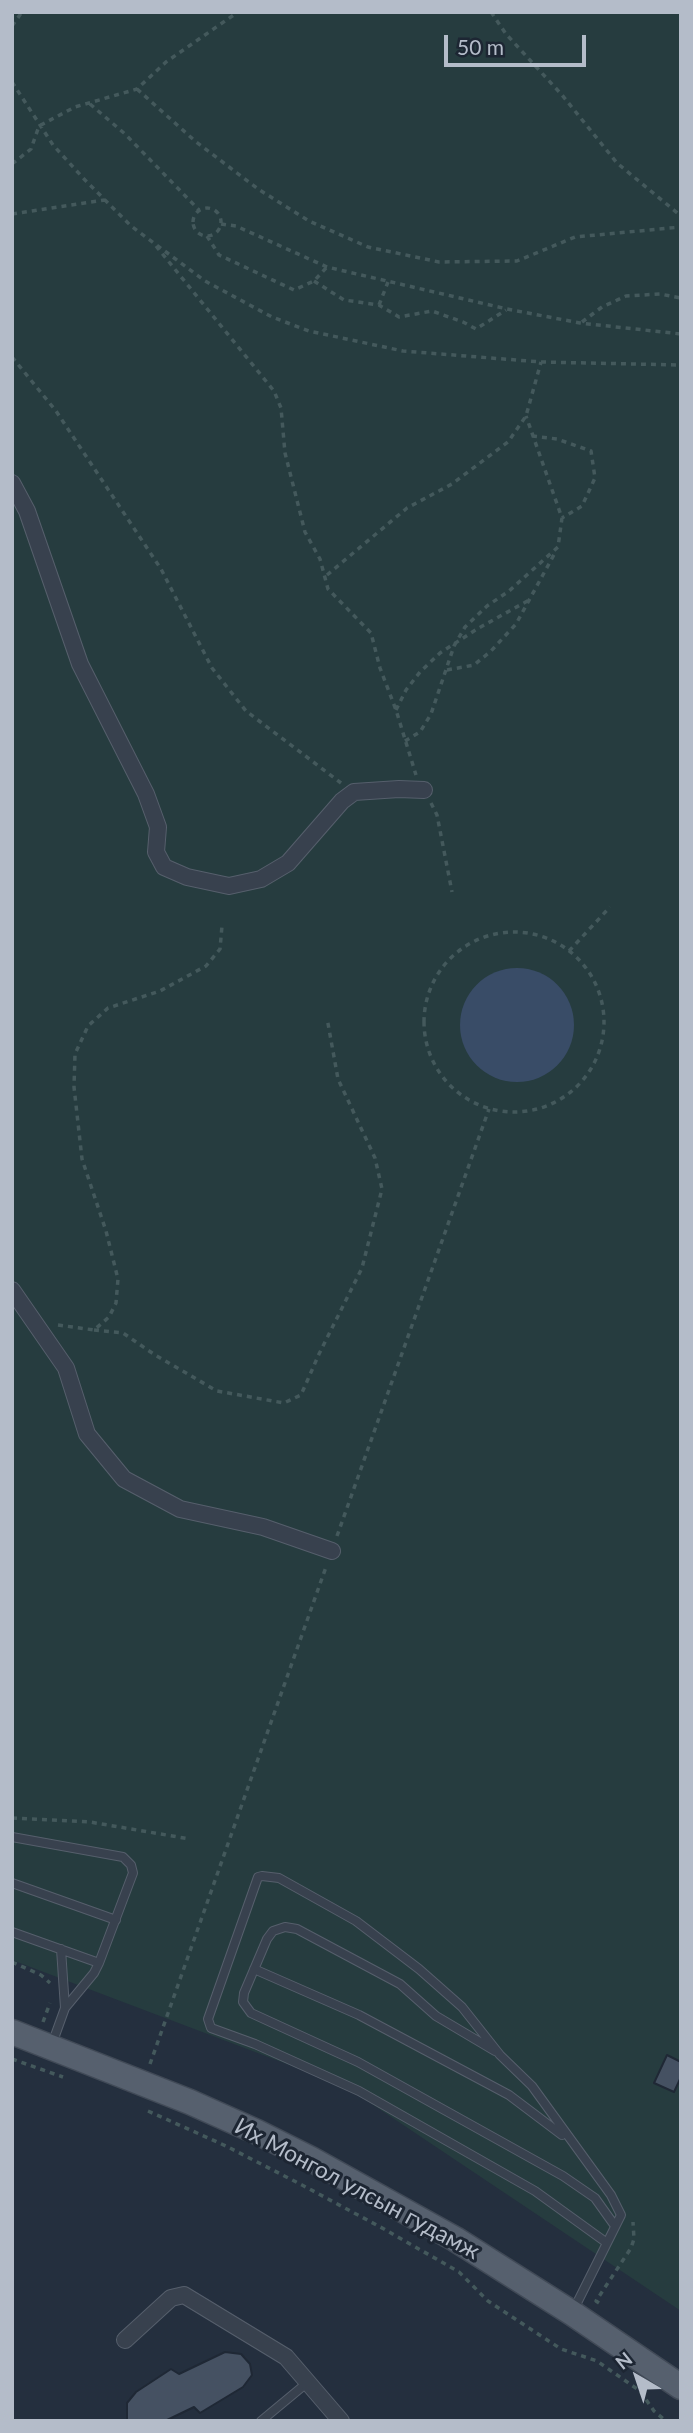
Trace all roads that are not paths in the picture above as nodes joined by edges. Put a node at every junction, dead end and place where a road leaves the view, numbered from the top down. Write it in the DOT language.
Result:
graph roads {
  1 [pos="12,483"];
  2 [pos="424,790"];
  3 [pos="12,1290"];
  4 [pos="332,1551"];
  5 [pos="12,1837"];
  6 [pos="12,1883"];
  7 [pos="116,1920"];
  8 [pos="12,1932"];
  9 [pos="61,1949"];
  10 [pos="99,1963"];
  11 [pos="254,1969"];
  12 [pos="65,2008"];
  13 [pos="22,2026"];
  14 [pos="50,2047"];
  15 [pos="500,2055"];
  16 [pos="570,2141"];
  17 [pos="615,2227"];
  18 [pos="607,2243"];
  19 [pos="572,2313"];
  20 [pos="125,2340"];
  21 [pos="308,2382"];
  22 [pos="681,2387"];
  23 [pos="261,2421"];
  24 [pos="341,2421"];
  1 -- 2 [label="street"];
  3 -- 4 [label="street"];
  5 -- 7 [label="lane"];
  6 -- 7 [label="lane"];
  7 -- 10 [label="lane"];
  8 -- 9 [label="lane"];
  9 -- 10 [label="lane"];
  9 -- 12 [label="lane"];
  10 -- 12 [label="lane"];
  11 -- 15 [label="lane"];
  11 -- 16 [label="lane"];
  11 -- 17 [label="lane"];
  12 -- 14 [label="lane"];
  13 -- 14 [label="main road, Их Монгол улсын гудамж"];
  14 -- 19 [label="main road, Их Монгол улсын гудамж"];
  15 -- 16 [label="lane"];
  15 -- 18 [label="lane"];
  16 -- 17 [label="lane"];
  17 -- 18 [label="lane"];
  18 -- 19 [label="lane"];
  19 -- 22 [label="main road, Их Монгол улсын гудамж"];
  20 -- 21 [label="street"];
  21 -- 23 [label="lane"];
  21 -- 24 [label="street"];
}
